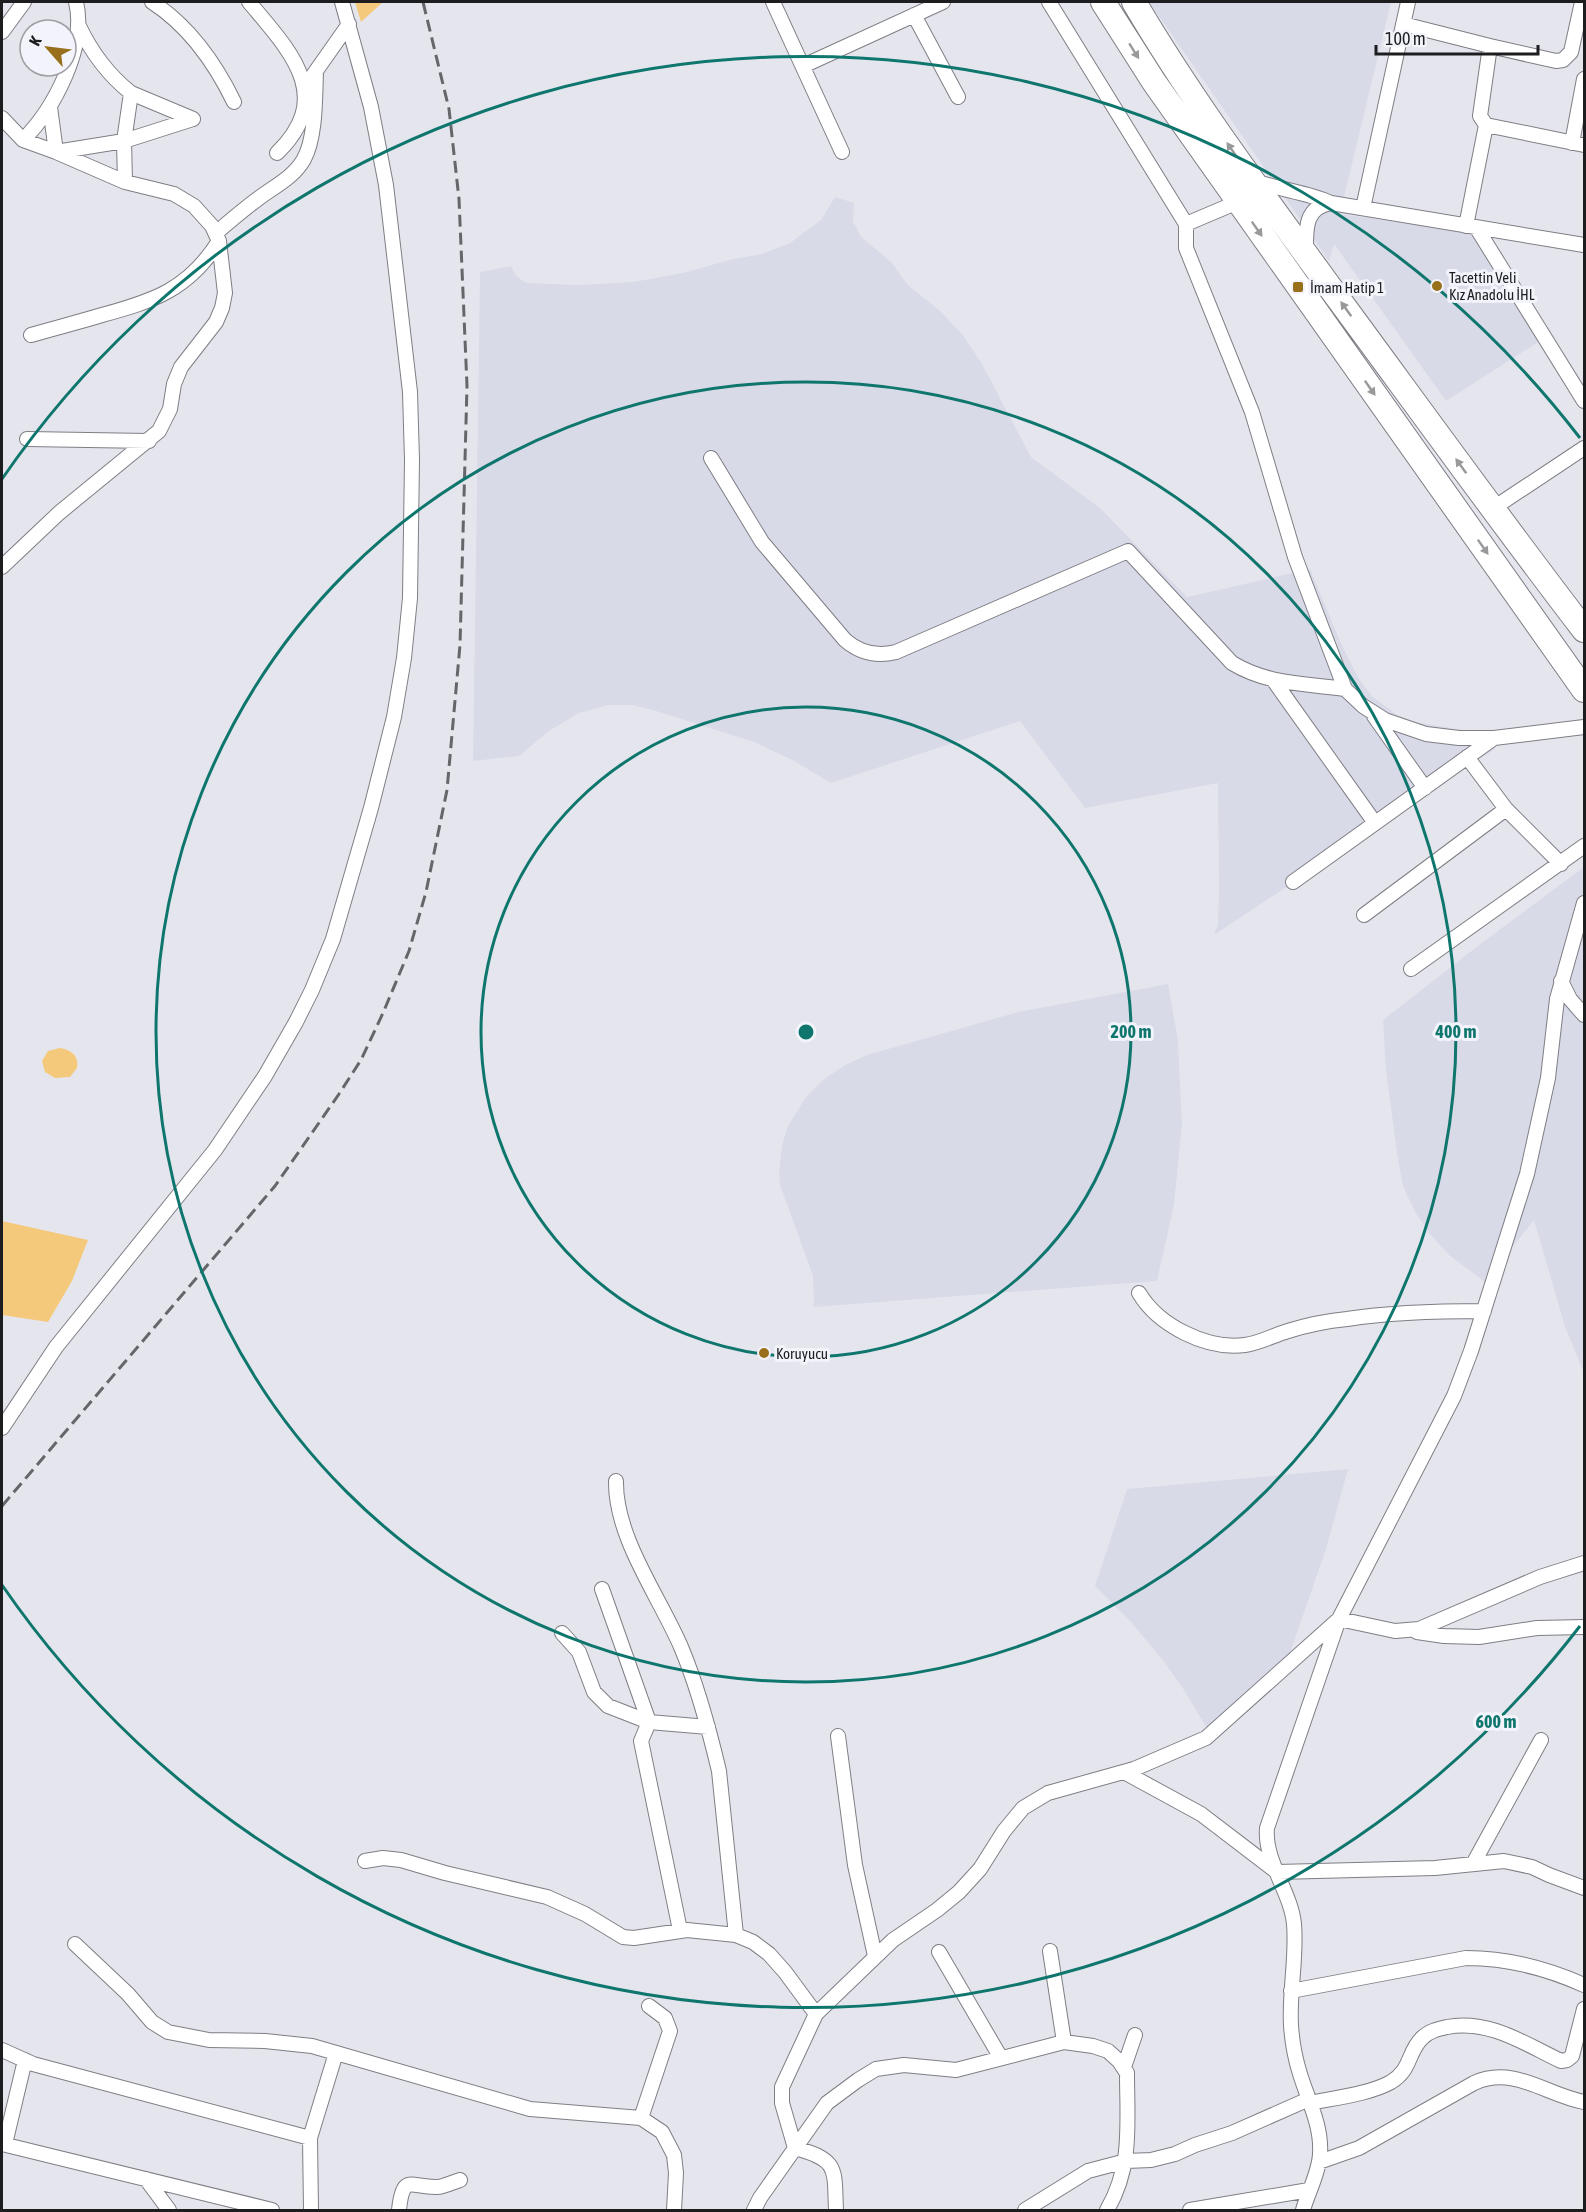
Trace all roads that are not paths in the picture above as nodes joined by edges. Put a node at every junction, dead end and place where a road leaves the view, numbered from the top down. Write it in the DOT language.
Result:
graph roads {
  1 [pos="24,2"];
  2 [pos="76,2"];
  3 [pos="152,2"];
  4 [pos="249,2"];
  5 [pos="342,2"];
  6 [pos="773,2"];
  7 [pos="944,2"];
  8 [pos="1049,2"];
  9 [pos="1103,2"];
  10 [pos="1134,2"];
  11 [pos="1408,2"];
  12 [pos="1582,2"];
  13 [pos="914,15"];
  14 [pos="77,18"];
  15 [pos="78,24"];
  16 [pos="349,24"];
  17 [pos="1403,24"];
  18 [pos="2,32"];
  19 [pos="1490,46"];
  20 [pos="803,66"];
  21 [pos="316,72"];
  22 [pos="64,78"];
  23 [pos="1584,79"];
  24 [pos="305,87"];
  25 [pos="131,93"];
  26 [pos="958,97"];
  27 [pos="234,102"];
  28 [pos="50,107"];
  29 [pos="2,118"];
  30 [pos="1486,125"];
  31 [pos="23,140"];
  32 [pos="124,141"];
  33 [pos="1578,144"];
  34 [pos="56,152"];
  35 [pos="842,152"];
  36 [pos="277,153"];
  37 [pos="1253,180"];
  38 [pos="125,182"];
  39 [pos="1238,202"];
  40 [pos="1331,203"];
  41 [pos="1363,208"];
  42 [pos="1186,224"];
  43 [pos="1471,226"];
  44 [pos="218,237"];
  45 [pos="1584,245"];
  46 [pos="1306,255"];
  47 [pos="31,335"];
  48 [pos="1584,401"];
  49 [pos="27,439"];
  50 [pos="149,441"];
  51 [pos="1584,448"];
  52 [pos="711,458"];
  53 [pos="1492,509"];
  54 [pos="2,567"];
  55 [pos="1554,590"];
  56 [pos="1584,599"];
  57 [pos="1584,630"];
  58 [pos="1274,681"];
  59 [pos="1345,689"];
  60 [pos="1584,690"];
  61 [pos="1370,711"];
  62 [pos="1584,727"];
  63 [pos="1494,738"];
  64 [pos="1467,757"];
  65 [pos="1425,788"];
  66 [pos="1506,809"];
  67 [pos="1375,823"];
  68 [pos="1584,846"];
  69 [pos="1561,864"];
  70 [pos="1293,882"];
  71 [pos="1584,903"];
  72 [pos="1364,915"];
  73 [pos="1412,969"];
  74 [pos="1561,981"];
  75 [pos="1584,1015"];
  76 [pos="1139,1293"];
  77 [pos="1484,1311"];
  78 [pos="2,1428"];
  79 [pos="616,1481"];
  80 [pos="1584,1563"];
  81 [pos="602,1588"];
  82 [pos="1339,1618"];
  83 [pos="1584,1627"];
  84 [pos="1411,1631"];
  85 [pos="562,1634"];
  86 [pos="649,1722"];
  87 [pos="708,1727"];
  88 [pos="838,1736"];
  89 [pos="1541,1740"];
  90 [pos="1124,1772"];
  91 [pos="365,1861"];
  92 [pos="1473,1864"];
  93 [pos="1278,1872"];
  94 [pos="1584,1888"];
  95 [pos="680,1930"];
  96 [pos="736,1935"];
  97 [pos="75,1944"];
  98 [pos="1050,1951"];
  99 [pos="939,1952"];
  100 [pos="875,1956"];
  101 [pos="1584,1985"];
  102 [pos="1291,1991"];
  103 [pos="649,2006"];
  104 [pos="1584,2009"];
  105 [pos="816,2014"];
  106 [pos="1135,2035"];
  107 [pos="1064,2042"];
  108 [pos="2,2050"];
  109 [pos="336,2053"];
  110 [pos="1001,2058"];
  111 [pos="25,2060"];
  112 [pos="1124,2067"];
  113 [pos="1310,2101"];
  114 [pos="1584,2103"];
  115 [pos="641,2118"];
  116 [pos="310,2138"];
  117 [pos="3,2144"];
  118 [pos="795,2148"];
  119 [pos="1126,2161"];
  120 [pos="1319,2162"];
  121 [pos="146,2179"];
  122 [pos="460,2180"];
  123 [pos="1309,2190"];
  124 [pos="169,2211"];
  125 [pos="272,2211"];
  126 [pos="311,2211"];
  127 [pos="399,2211"];
  128 [pos="674,2211"];
  129 [pos="754,2211"];
  130 [pos="836,2211"];
  131 [pos="1025,2211"];
  132 [pos="1107,2211"];
  133 [pos="1190,2211"];
  134 [pos="1303,2211"];
  1 -- 18 [label="street"];
  2 -- 14 [label="street"];
  3 -- 27 [label="street"];
  4 -- 24 [label="street"];
  5 -- 16 [label="street"];
  6 -- 20 [label="street"];
  7 -- 13 [label="street"];
  8 -- 42 [label="street"];
  9 -- 39 [label="highway, one-way"];
  37 -- 10 [label="highway, one-way"];
  11 -- 17 [label="street"];
  12 -- 19 [label="street"];
  13 -- 20 [label="street"];
  13 -- 26 [label="street"];
  15 -- 25 [label="street"];
  16 -- 21 [label="street"];
  16 -- 78 [label="street"];
  17 -- 19 [label="street"];
  17 -- 41 [label="street"];
  19 -- 30 [label="street"];
  20 -- 35 [label="street"];
  21 -- 24 [label="street"];
  21 -- 44 [label="street"];
  22 -- 28 [label="street"];
  23 -- 33 [label="street"];
  24 -- 36 [label="street"];
  25 -- 32 [label="street"];
  25 -- 32 [label="street"];
  28 -- 31 [label="street"];
  28 -- 34 [label="street"];
  29 -- 31 [label="street"];
  30 -- 33 [label="street"];
  30 -- 43 [label="street"];
  31 -- 34 [label="street"];
  32 -- 34 [label="street"];
  32 -- 38 [label="street"];
  34 -- 38 [label="street"];
  37 -- 40 [label="street"];
  37 -- 46 [label="highway"];
  38 -- 44 [label="street"];
  39 -- 42 [label="street"];
  39 -- 60 [label="highway, one-way"];
  40 -- 41 [label="street"];
  40 -- 46 [label="street"];
  41 -- 43 [label="street"];
  42 -- 59 [label="street"];
  43 -- 45 [label="street"];
  43 -- 48 [label="street"];
  44 -- 47 [label="street"];
  44 -- 50 [label="street"];
  53 -- 46 [label="highway, one-way"];
  49 -- 50 [label="street"];
  50 -- 54 [label="street"];
  51 -- 53 [label="street"];
  52 -- 58 [label="street"];
  53 -- 55 [label="highway"];
  55 -- 56 [label="highway"];
  55 -- 57 [label="highway"];
  58 -- 59 [label="street"];
  58 -- 67 [label="street"];
  59 -- 61 [label="street"];
  61 -- 63 [label="street"];
  61 -- 65 [label="street"];
  62 -- 63 [label="street"];
  63 -- 64 [label="street"];
  64 -- 65 [label="street"];
  64 -- 66 [label="street"];
  65 -- 67 [label="street"];
  66 -- 69 [label="street"];
  66 -- 72 [label="street"];
  67 -- 70 [label="street"];
  68 -- 69 [label="street"];
  69 -- 73 [label="street"];
  71 -- 74 [label="street"];
  74 -- 75 [label="street"];
  74 -- 77 [label="street"];
  76 -- 77 [label="street"];
  77 -- 82 [label="street"];
  79 -- 87 [label="street"];
  80 -- 84 [label="street"];
  81 -- 86 [label="street"];
  82 -- 84 [label="street"];
  82 -- 90 [label="street"];
  82 -- 93 [label="street"];
  83 -- 84 [label="street"];
  85 -- 86 [label="street"];
  86 -- 87 [label="street"];
  86 -- 95 [label="street"];
  87 -- 96 [label="street"];
  88 -- 100 [label="street"];
  89 -- 92 [label="street"];
  90 -- 93 [label="street"];
  90 -- 100 [label="street"];
  91 -- 95 [label="street"];
  92 -- 93 [label="street"];
  92 -- 94 [label="street"];
  93 -- 102 [label="street"];
  95 -- 96 [label="street"];
  96 -- 105 [label="street"];
  97 -- 109 [label="street"];
  98 -- 107 [label="street"];
  99 -- 110 [label="street"];
  100 -- 105 [label="street"];
  101 -- 102 [label="street"];
  102 -- 113 [label="street"];
  103 -- 115 [label="street"];
  104 -- 113 [label="street"];
  105 -- 118 [label="street"];
  106 -- 112 [label="street"];
  107 -- 110 [label="street"];
  107 -- 112 [label="street"];
  108 -- 111 [label="street"];
  109 -- 115 [label="street"];
  109 -- 116 [label="street"];
  110 -- 118 [label="street"];
  111 -- 116 [label="street"];
  111 -- 117 [label="street"];
  112 -- 119 [label="street"];
  113 -- 119 [label="street"];
  113 -- 120 [label="street"];
  114 -- 120 [label="street"];
  115 -- 128 [label="street"];
  116 -- 126 [label="street"];
  117 -- 121 [label="street"];
  118 -- 129 [label="street"];
  118 -- 130 [label="street"];
  119 -- 131 [label="street"];
  119 -- 132 [label="street"];
  120 -- 123 [label="street"];
  121 -- 124 [label="street"];
  121 -- 125 [label="street"];
  122 -- 127 [label="street"];
  123 -- 133 [label="street"];
  123 -- 134 [label="street"];
}
